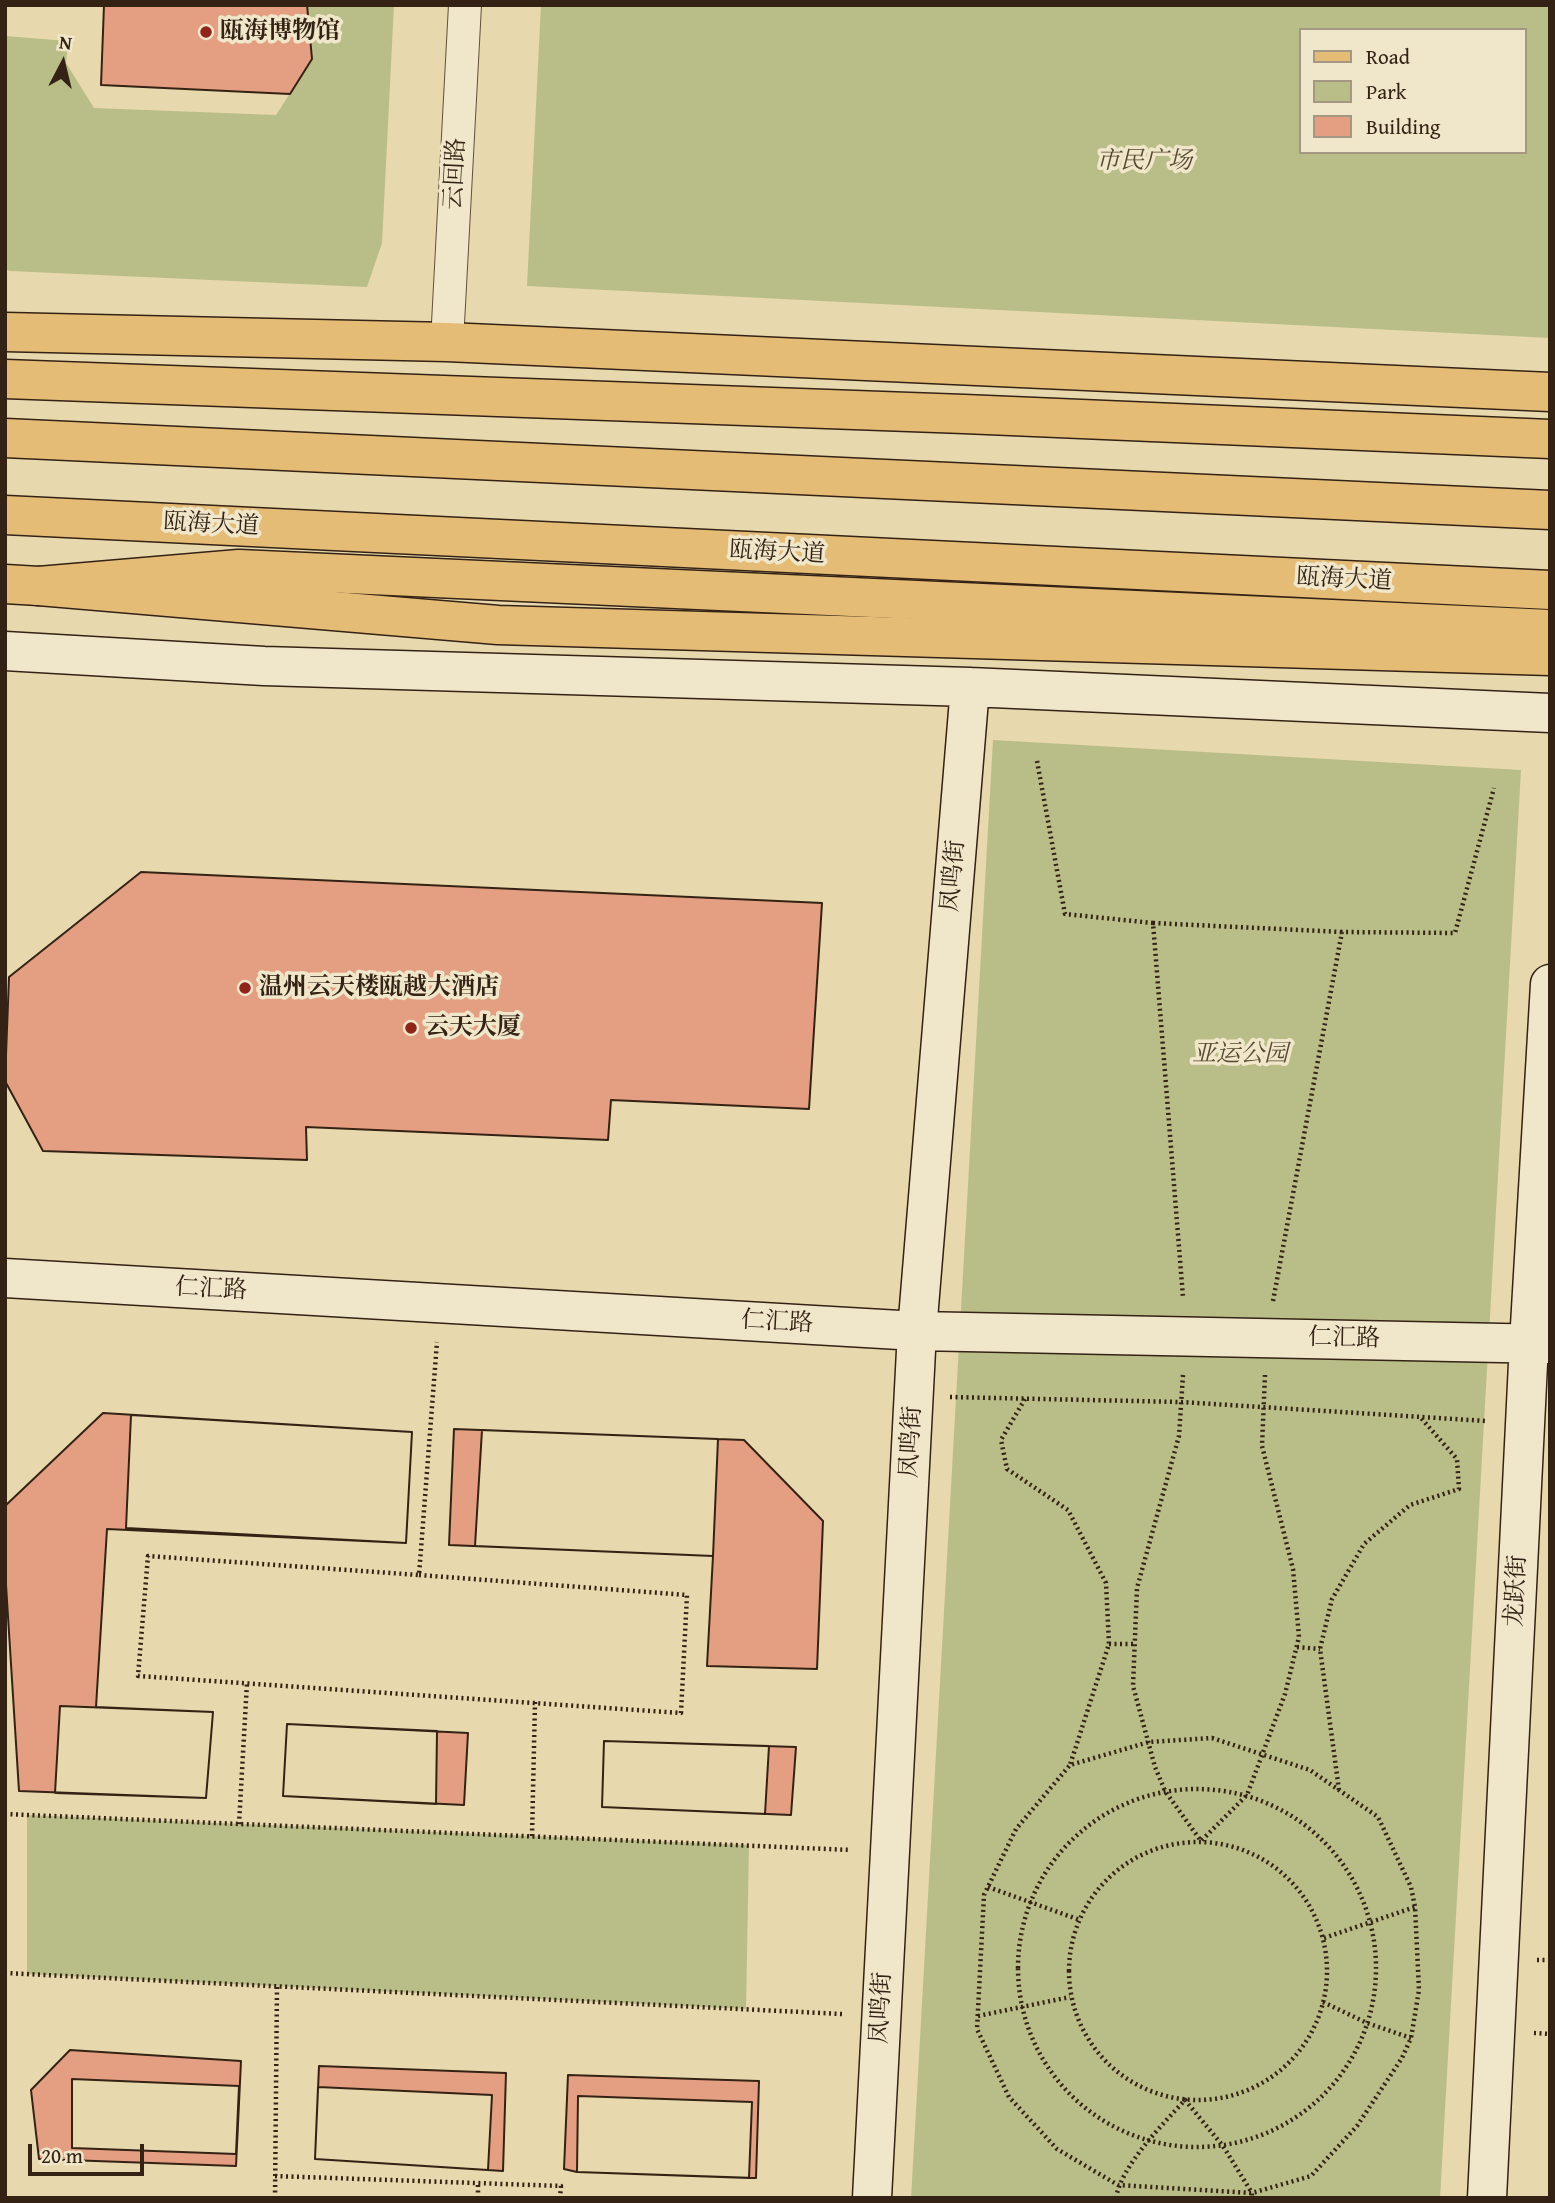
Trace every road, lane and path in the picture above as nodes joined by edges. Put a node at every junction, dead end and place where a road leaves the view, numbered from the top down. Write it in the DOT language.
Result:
graph roads {
  1 [pos="465,5"];
  2 [pos="5,332"];
  3 [pos="447,342"];
  4 [pos="5,379"];
  5 [pos="1550,392"];
  6 [pos="5,438"];
  7 [pos="1550,439"];
  8 [pos="1550,510"];
  9 [pos="5,515"];
  10 [pos="22,585"];
  11 [pos="1550,590"];
  12 [pos="1550,629"];
  13 [pos="5,651"];
  14 [pos="1550,656"];
  15 [pos="970,687"];
  16 [pos="1550,713"];
  17 [pos="1037,761"];
  18 [pos="1494,788"];
  19 [pos="1153,923"];
  20 [pos="1342,932"];
  21 [pos="1550,984"];
  22 [pos="5,1278"];
  23 [pos="440,1303"];
  24 [pos="917,1331"];
  25 [pos="1186,1336"];
  26 [pos="1266,1338"];
  27 [pos="1539,1343"];
  28 [pos="914,1396"];
  29 [pos="1025,1399"];
  30 [pos="1181,1402"];
  31 [pos="1263,1408"];
  32 [pos="1420,1417"];
  33 [pos="1525,1423"];
  34 [pos="419,1575"];
  35 [pos="1109,1644"];
  36 [pos="1136,1644"];
  37 [pos="1297,1647"];
  38 [pos="1320,1649"];
  39 [pos="247,1683"];
  40 [pos="535,1702"];
  41 [pos="1149,1742"];
  42 [pos="1262,1753"];
  43 [pos="1070,1765"];
  44 [pos="1339,1790"];
  45 [pos="1166,1791"];
  46 [pos="1247,1796"];
  47 [pos="5,1814"];
  48 [pos="239,1824"];
  49 [pos="532,1836"];
  50 [pos="1200,1841"];
  51 [pos="890,1852"];
  52 [pos="988,1887"];
  53 [pos="1030,1901"];
  54 [pos="1415,1907"];
  55 [pos="1080,1920"];
  56 [pos="1369,1923"];
  57 [pos="1324,1938"];
  58 [pos="5,1973"];
  59 [pos="278,1986"];
  60 [pos="1070,1997"];
  61 [pos="1323,2003"];
  62 [pos="1023,2006"];
  63 [pos="978,2016"];
  64 [pos="881,2017"];
  65 [pos="1367,2023"];
  66 [pos="1411,2038"];
  67 [pos="1185,2100"];
  68 [pos="1149,2141"];
  69 [pos="1223,2146"];
  70 [pos="275,2176"];
  71 [pos="478,2183"];
  72 [pos="1118,2185"];
  73 [pos="1252,2196"];
  74 [pos="275,2198"];
  75 [pos="478,2198"];
  76 [pos="560,2198"];
  77 [pos="872,2198"];
  78 [pos="1116,2198"];
  79 [pos="1487,2198"];
  1 -- 3 [label="street, 云回路"];
  2 -- 3 [label="main road"];
  3 -- 5 [label="main road"];
  4 -- 7 [label="main road"];
  6 -- 8 [label="main road"];
  9 -- 11 [label="main road, 瓯海大道"];
  10 -- 12 [label="main road, 瓯海大道"];
  10 -- 14 [label="main road"];
  13 -- 15 [label="street"];
  15 -- 16 [label="street"];
  15 -- 24 [label="street, 凤鸣街"];
  17 -- 19 [label="path"];
  18 -- 20 [label="path"];
  19 -- 20 [label="path"];
  19 -- 25 [label="path"];
  20 -- 26 [label="path"];
  21 -- 27 [label="street, 龙跃街"];
  22 -- 23 [label="street, 仁汇路"];
  23 -- 24 [label="street, 仁汇路"];
  23 -- 34 [label="path"];
  24 -- 25 [label="street, 仁汇路"];
  24 -- 28 [label="street, 凤鸣街"];
  25 -- 26 [label="street, 仁汇路"];
  25 -- 30 [label="path"];
  26 -- 27 [label="street, 仁汇路"];
  26 -- 31 [label="path"];
  27 -- 33 [label="street, 龙跃街"];
  28 -- 29 [label="path"];
  28 -- 51 [label="street, 凤鸣街"];
  29 -- 30 [label="path"];
  29 -- 35 [label="path"];
  30 -- 31 [label="path"];
  30 -- 36 [label="path"];
  31 -- 32 [label="path"];
  31 -- 37 [label="path"];
  32 -- 33 [label="path"];
  32 -- 38 [label="path"];
  33 -- 79 [label="street, 龙跃街"];
  34 -- 39 [label="path"];
  34 -- 40 [label="path"];
  35 -- 36 [label="path"];
  35 -- 43 [label="path"];
  36 -- 41 [label="path"];
  37 -- 38 [label="path"];
  37 -- 42 [label="path"];
  38 -- 44 [label="path"];
  39 -- 40 [label="path"];
  39 -- 48 [label="path"];
  40 -- 49 [label="path"];
  41 -- 42 [label="path"];
  41 -- 43 [label="path"];
  41 -- 45 [label="path"];
  42 -- 44 [label="path"];
  42 -- 46 [label="path"];
  43 -- 52 [label="path"];
  44 -- 54 [label="path"];
  45 -- 46 [label="path"];
  45 -- 50 [label="path"];
  45 -- 53 [label="path"];
  46 -- 50 [label="path"];
  46 -- 56 [label="path"];
  47 -- 48 [label="path"];
  48 -- 49 [label="path"];
  49 -- 51 [label="path"];
  50 -- 55 [label="path"];
  50 -- 57 [label="path"];
  51 -- 64 [label="street, 凤鸣街"];
  52 -- 53 [label="path"];
  52 -- 63 [label="path"];
  53 -- 55 [label="path"];
  53 -- 62 [label="path"];
  54 -- 56 [label="path"];
  54 -- 66 [label="path"];
  55 -- 60 [label="path"];
  56 -- 57 [label="path"];
  56 -- 65 [label="path"];
  57 -- 61 [label="path"];
  58 -- 59 [label="path"];
  59 -- 64 [label="path"];
  59 -- 70 [label="path"];
  60 -- 62 [label="path"];
  60 -- 67 [label="path"];
  61 -- 65 [label="path"];
  61 -- 67 [label="path"];
  62 -- 63 [label="path"];
  62 -- 68 [label="path"];
  63 -- 72 [label="path"];
  64 -- 77 [label="street, 凤鸣街"];
  65 -- 66 [label="path"];
  65 -- 69 [label="path"];
  66 -- 73 [label="path"];
  67 -- 68 [label="path"];
  67 -- 69 [label="path"];
  68 -- 69 [label="path"];
  68 -- 72 [label="path"];
  69 -- 73 [label="path"];
  70 -- 71 [label="path"];
  70 -- 74 [label="path"];
  71 -- 75 [label="path"];
  71 -- 76 [label="path"];
  72 -- 73 [label="path"];
  72 -- 78 [label="path"];
}
